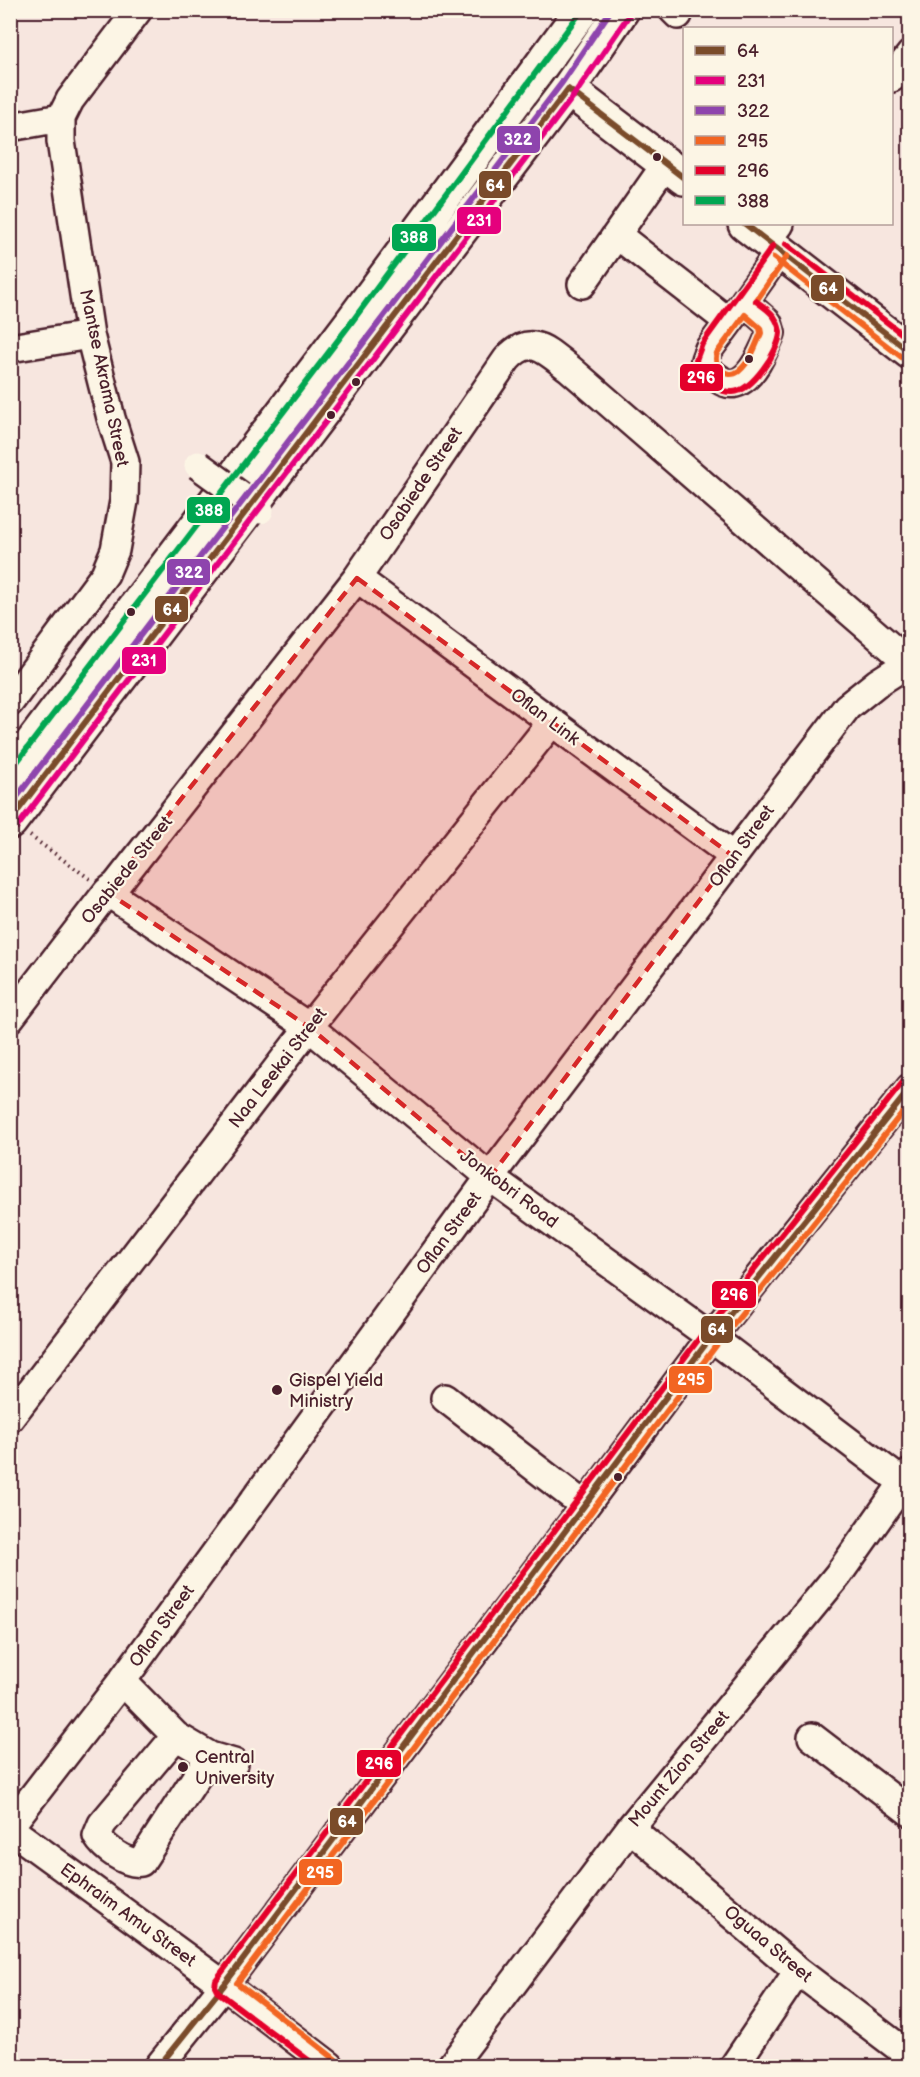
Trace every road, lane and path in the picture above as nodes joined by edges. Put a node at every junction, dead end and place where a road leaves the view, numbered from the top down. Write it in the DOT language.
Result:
graph roads {
  1 [pos="138,10"];
  2 [pos="582,10"];
  3 [pos="622,10"];
  4 [pos="568,89"];
  5 [pos="61,118"];
  6 [pos="10,127"];
  7 [pos="675,171"];
  8 [pos="617,235"];
  9 [pos="768,235"];
  10 [pos="582,284"];
  11 [pos="90,335"];
  12 [pos="10,348"];
  13 [pos="909,352"];
  14 [pos="198,465"];
  15 [pos="260,510"];
  16 [pos="357,578"];
  17 [pos="909,662"];
  18 [pos="10,702"];
  19 [pos="552,723"];
  20 [pos="10,772"];
  21 [pos="16,826"];
  22 [pos="733,856"];
  23 [pos="107,892"];
  24 [pos="10,1018"];
  25 [pos="309,1026"];
  26 [pos="909,1088"];
  27 [pos="490,1177"];
  28 [pos="711,1337"];
  29 [pos="445,1398"];
  30 [pos="10,1418"];
  31 [pos="907,1481"];
  32 [pos="585,1506"];
  33 [pos="122,1681"];
  34 [pos="176,1736"];
  35 [pos="812,1737"];
  36 [pos="909,1812"];
  37 [pos="10,1828"];
  38 [pos="630,1828"];
  39 [pos="798,1971"];
  40 [pos="224,1985"];
  41 [pos="909,2056"];
  42 [pos="159,2067"];
  43 [pos="330,2067"];
  44 [pos="451,2067"];
  45 [pos="734,2067"];
  1 -- 5 [label="street"];
  2 -- 20 [label="main road"];
  3 -- 4 [label="main road"];
  4 -- 7 [label="main road"];
  4 -- 21 [label="main road"];
  5 -- 6 [label="street"];
  5 -- 11 [label="street, Mantse Akrama Street"];
  7 -- 8 [label="street"];
  8 -- 9 [label="street"];
  8 -- 10 [label="street"];
  9 -- 13 [label="main road"];
  11 -- 12 [label="street"];
  11 -- 18 [label="street, Mantse Akrama Street"];
  14 -- 15 [label="street, bridge"];
  16 -- 17 [label="street, Osabiede Street"];
  16 -- 19 [label="street, Oflan Link"];
  16 -- 23 [label="street, Osabiede Street"];
  17 -- 22 [label="street, Oflan Street"];
  19 -- 22 [label="street, Oflan Link"];
  19 -- 25 [label="street, Naa Leekai Street"];
  21 -- 23 [label="path"];
  22 -- 27 [label="street, Oflan Street"];
  23 -- 24 [label="street, Osabiede Street"];
  23 -- 25 [label="street, Jonkobri Road"];
  25 -- 27 [label="street, Jonkobri Road"];
  25 -- 30 [label="street, Naa Leekai Street"];
  26 -- 28 [label="street"];
  27 -- 28 [label="street, Jonkobri Road"];
  27 -- 33 [label="street, Oflan Street"];
  28 -- 31 [label="street, Jonkobri Road"];
  28 -- 32 [label="street"];
  29 -- 32 [label="street"];
  31 -- 38 [label="street, Mount Zion Street"];
  32 -- 40 [label="street"];
  33 -- 34 [label="street"];
  33 -- 37 [label="street, Oflan Street"];
  34 -- 34 [label="street"];
  35 -- 36 [label="street"];
  37 -- 40 [label="street, Ephraim Amu Street"];
  38 -- 39 [label="street, Oguaa Street"];
  38 -- 44 [label="street, Mount Zion Street"];
  39 -- 41 [label="street, Oguaa Street"];
  39 -- 45 [label="street"];
  40 -- 42 [label="street"];
  40 -- 43 [label="street, Ephraim Amu Street"];
}
